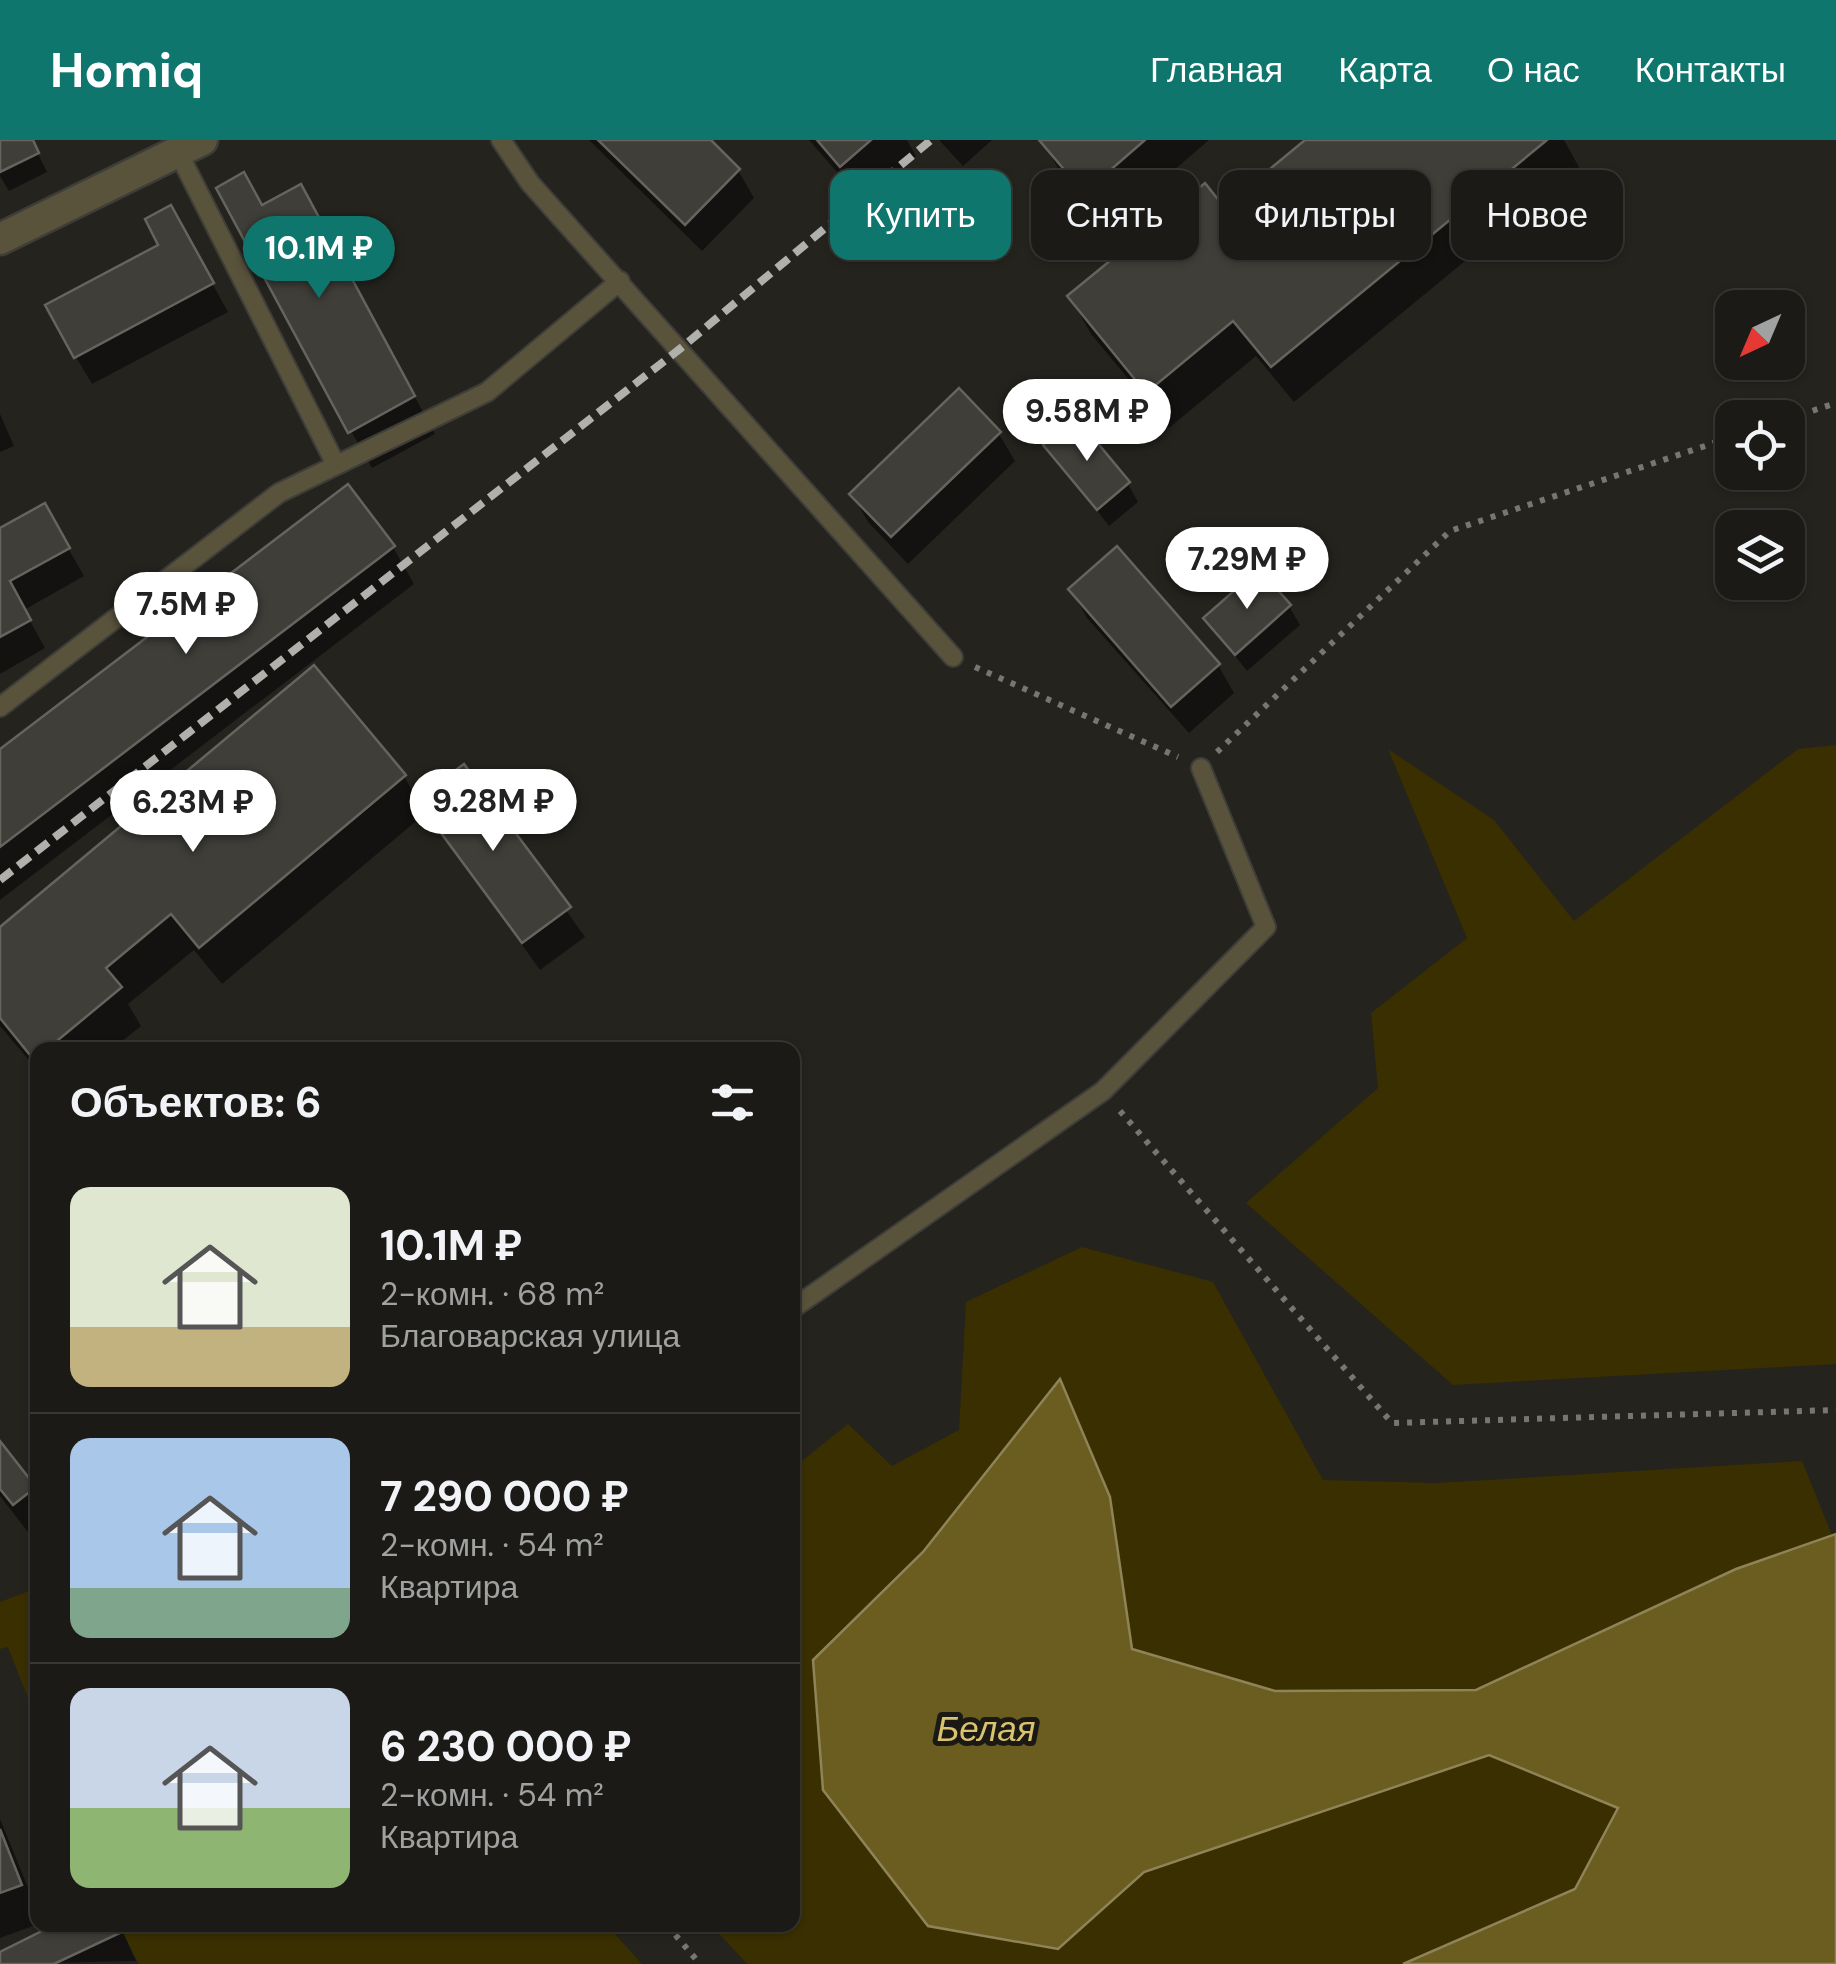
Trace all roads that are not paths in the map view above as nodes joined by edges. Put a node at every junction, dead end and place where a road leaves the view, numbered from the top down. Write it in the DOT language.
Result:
graph roads {
  1 [pos="501,140"];
  2 [pos="190,146"];
  3 [pos="0,239"];
  4 [pos="620,281"];
  5 [pos="336,466"];
  6 [pos="953,657"];
  7 [pos="0,707"];
  8 [pos="1201,768"];
  9 [pos="800,1303"];
  1 -- 4 [label="lane"];
  2 -- 3 [label="street"];
  2 -- 5 [label="lane"];
  4 -- 5 [label="lane"];
  4 -- 6 [label="lane"];
  5 -- 7 [label="lane"];
  8 -- 9 [label="lane"];
}
